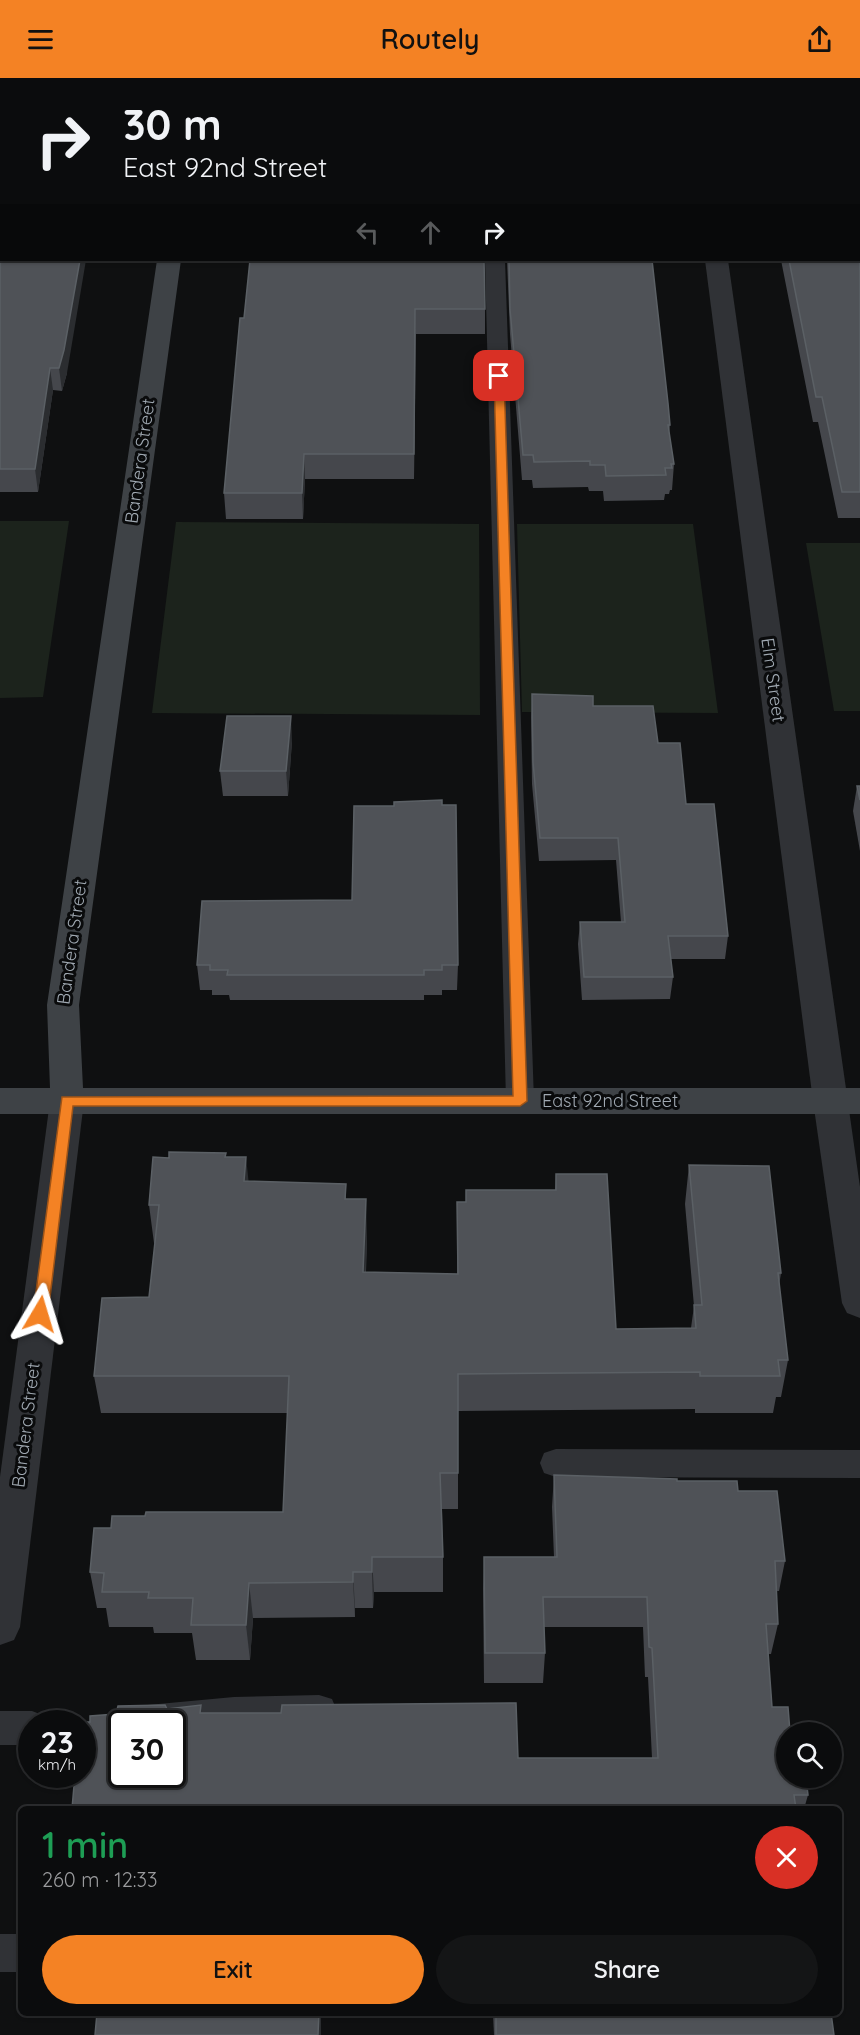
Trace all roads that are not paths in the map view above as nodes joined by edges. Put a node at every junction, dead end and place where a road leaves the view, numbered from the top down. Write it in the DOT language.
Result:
graph roads {
  1 [pos="169,261"];
  2 [pos="495,261"];
  3 [pos="716,261"];
  4 [pos="0,1101"];
  5 [pos="67,1101"];
  6 [pos="520,1101"];
  7 [pos="845,1101"];
  8 [pos="860,1303"];
  9 [pos="556,1463"];
  10 [pos="860,1464"];
  11 [pos="5,1549"];
  12 [pos="0,1627"];
  13 [pos="355,1710"];
  14 [pos="186,1718"];
  15 [pos="0,1728"];
  16 [pos="18,1728"];
  17 [pos="0,1953"];
  18 [pos="18,1953"];
  1 -- 5 [label="street, Bandera Street"];
  2 -- 6 [label="lane"];
  3 -- 7 [label="street, Elm Street"];
  4 -- 5 [label="street, East 92nd Street"];
  5 -- 6 [label="street, East 92nd Street"];
  5 -- 11 [label="street, Bandera Street"];
  6 -- 7 [label="street, East 92nd Street"];
  7 -- 8 [label="street, Elm Street"];
  9 -- 10 [label="lane"];
  11 -- 12 [label="street, Bandera Street"];
  13 -- 14 [label="lane"];
  15 -- 16 [label="lane"];
  17 -- 18 [label="lane"];
}
